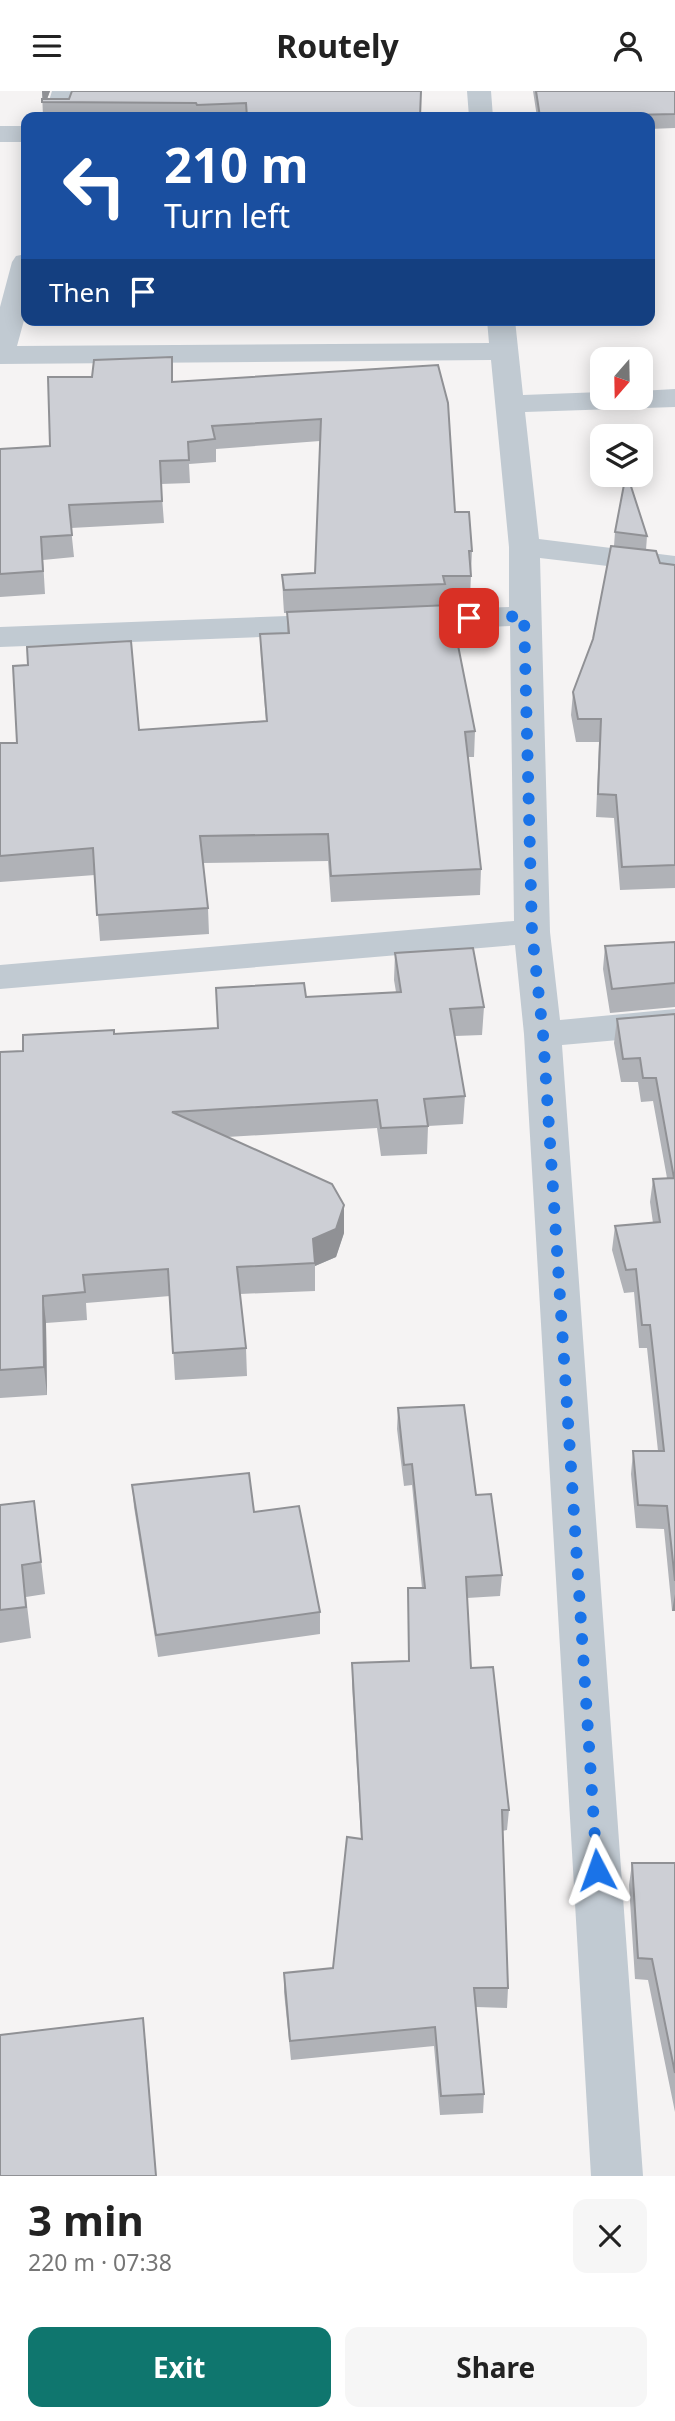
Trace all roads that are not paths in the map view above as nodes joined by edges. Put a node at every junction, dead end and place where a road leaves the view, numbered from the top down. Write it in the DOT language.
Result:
graph roads {
  1 [pos="64,91"];
  2 [pos="479,91"];
  3 [pos="58,112"];
  4 [pos="481,112"];
  5 [pos="0,134"];
  6 [pos="21,134"];
  7 [pos="21,281"];
  8 [pos="503,335"];
  9 [pos="1,355"];
  10 [pos="675,398"];
  11 [pos="509,404"];
  12 [pos="524,547"];
  13 [pos="675,565"];
  14 [pos="524,616"];
  15 [pos="0,637"];
  16 [pos="532,932"];
  17 [pos="0,977"];
  18 [pos="675,1021"];
  19 [pos="543,1034"];
  20 [pos="617,2176"];
  1 -- 3 [label="street"];
  2 -- 4 [label="street"];
  5 -- 6 [label="street"];
  7 -- 9 [label="street"];
  8 -- 9 [label="street"];
  8 -- 11 [label="street"];
  10 -- 11 [label="street"];
  11 -- 12 [label="street"];
  12 -- 13 [label="street"];
  12 -- 14 [label="street"];
  14 -- 15 [label="street"];
  14 -- 16 [label="street"];
  16 -- 17 [label="street"];
  16 -- 19 [label="street"];
  18 -- 19 [label="street"];
  19 -- 20 [label="street"];
}
